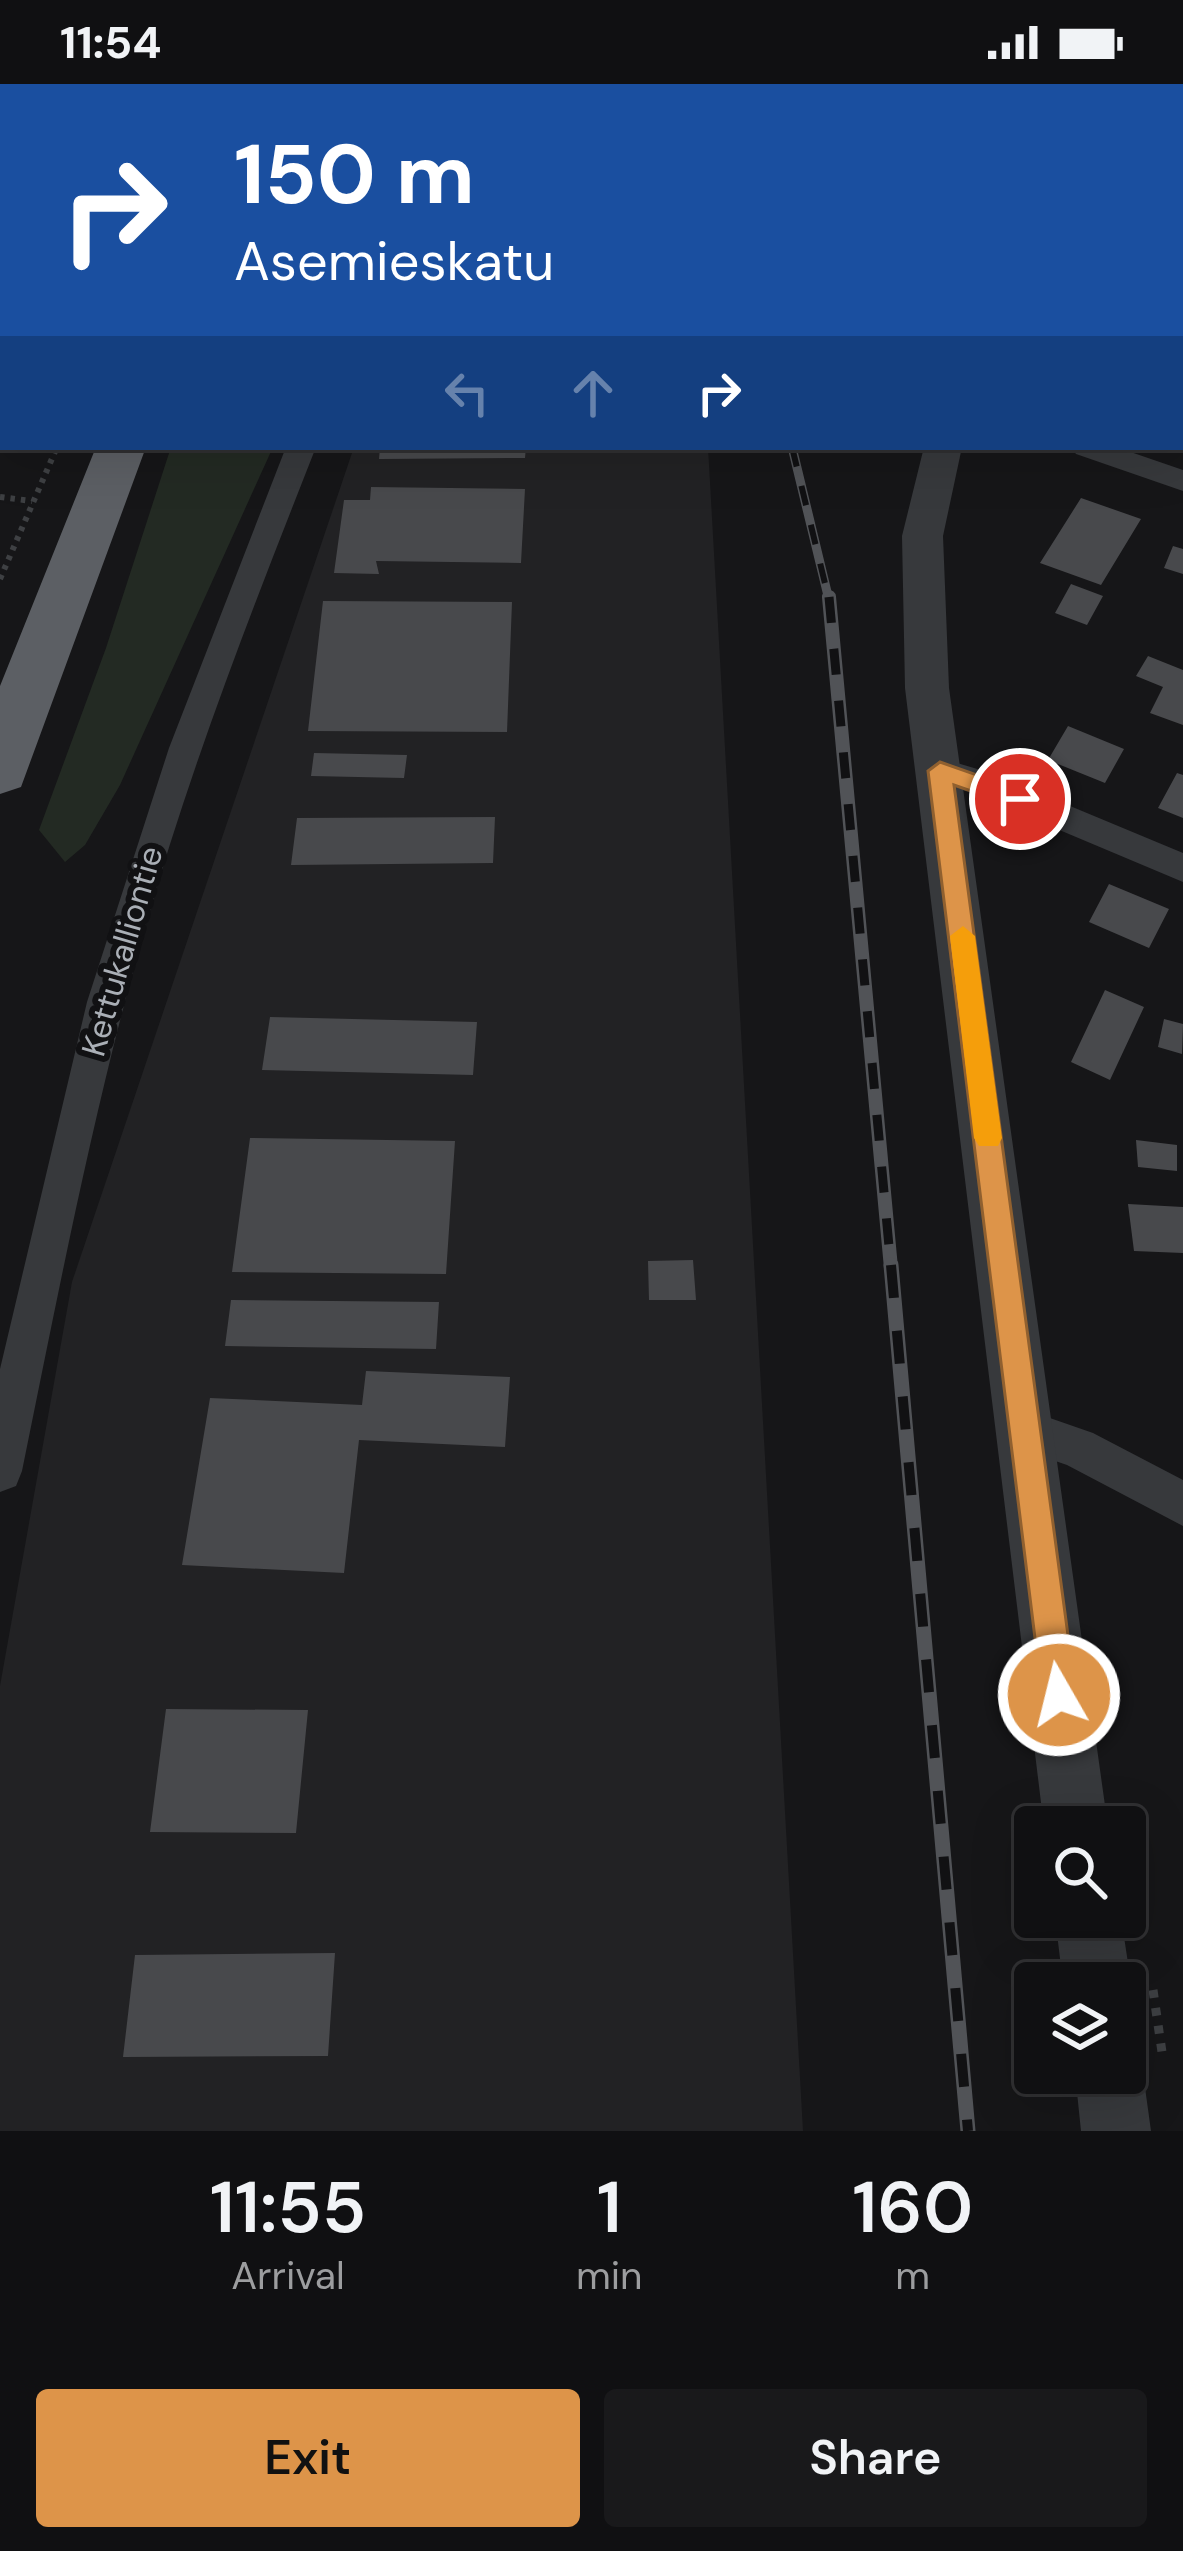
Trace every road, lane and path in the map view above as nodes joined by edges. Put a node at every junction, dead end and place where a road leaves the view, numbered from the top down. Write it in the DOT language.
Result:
graph roads {
  1 [pos="56,450"];
  2 [pos="120,450"];
  3 [pos="300,450"];
  4 [pos="942,450"];
  5 [pos="1094,450"];
  6 [pos="1183,482"];
  7 [pos="0,497"];
  8 [pos="32,501"];
  9 [pos="0,579"];
  10 [pos="940,771"];
  11 [pos="0,772"];
  12 [pos="1183,868"];
  13 [pos="1024,1430"];
  14 [pos="0,1471"];
  15 [pos="1183,1504"];
  16 [pos="1073,1806"];
  17 [pos="1112,2094"];
  18 [pos="1116,2131"];
  1 -- 8 [label="path"];
  2 -- 11 [label="highway"];
  3 -- 14 [label="street, Kettukalliontie"];
  4 -- 10 [label="street"];
  5 -- 6 [label="street"];
  7 -- 8 [label="path"];
  8 -- 9 [label="path"];
  10 -- 12 [label="street"];
  10 -- 13 [label="street"];
  13 -- 15 [label="street"];
  13 -- 16 [label="street"];
  17 -- 18 [label="street"];
}
